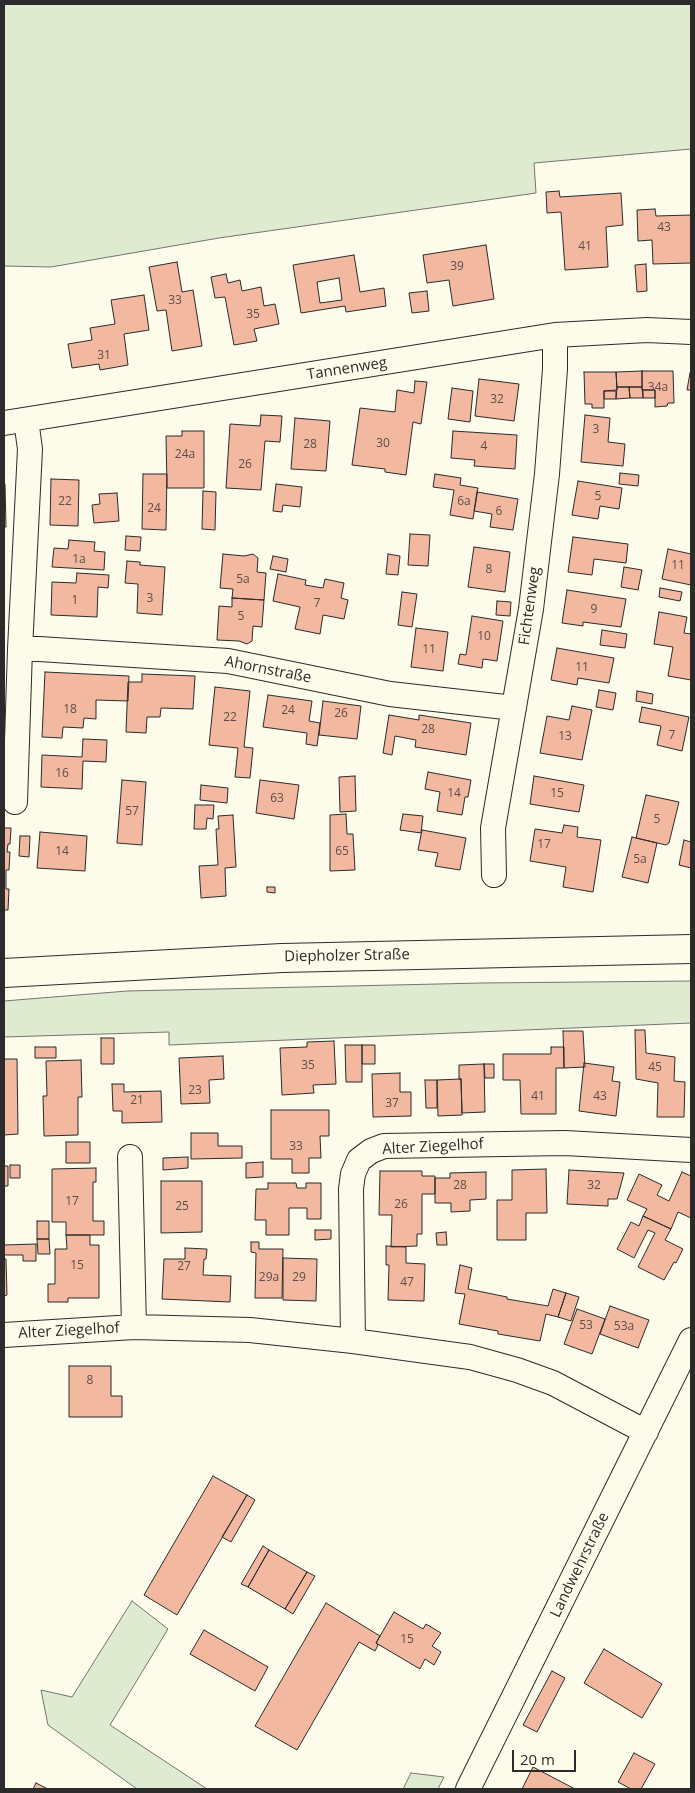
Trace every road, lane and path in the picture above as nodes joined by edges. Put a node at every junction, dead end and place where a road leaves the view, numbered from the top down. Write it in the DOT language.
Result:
graph roads {
  1 [pos="691,332"];
  2 [pos="555,335"];
  3 [pos="15,422"];
  4 [pos="20,649"];
  5 [pos="514,708"];
  6 [pos="15,802"];
  7 [pos="494,875"];
  8 [pos="691,949"];
  9 [pos="4,973"];
  10 [pos="691,1150"];
  11 [pos="130,1157"];
  12 [pos="134,1327"];
  13 [pos="4,1335"];
  14 [pos="353,1340"];
  15 [pos="691,1340"];
  16 [pos="646,1432"];
  17 [pos="468,1789"];
  1 -- 2 [label="street, Tannenweg"];
  2 -- 3 [label="street, Tannenweg"];
  2 -- 5 [label="street, Fichtenweg"];
  3 -- 4 [label="street"];
  4 -- 5 [label="street, Ahornstraße"];
  4 -- 6 [label="street"];
  5 -- 7 [label="street, Fichtenweg"];
  8 -- 9 [label="main road, Diepholzer Straße"];
  10 -- 14 [label="street, Alter Ziegelhof"];
  11 -- 12 [label="street, Alter Ziegelhof"];
  12 -- 13 [label="street, Alter Ziegelhof"];
  12 -- 14 [label="street, Alter Ziegelhof"];
  14 -- 16 [label="street, Alter Ziegelhof"];
  15 -- 16 [label="street, Landwehrstraße"];
  16 -- 17 [label="street, Landwehrstraße"];
}
